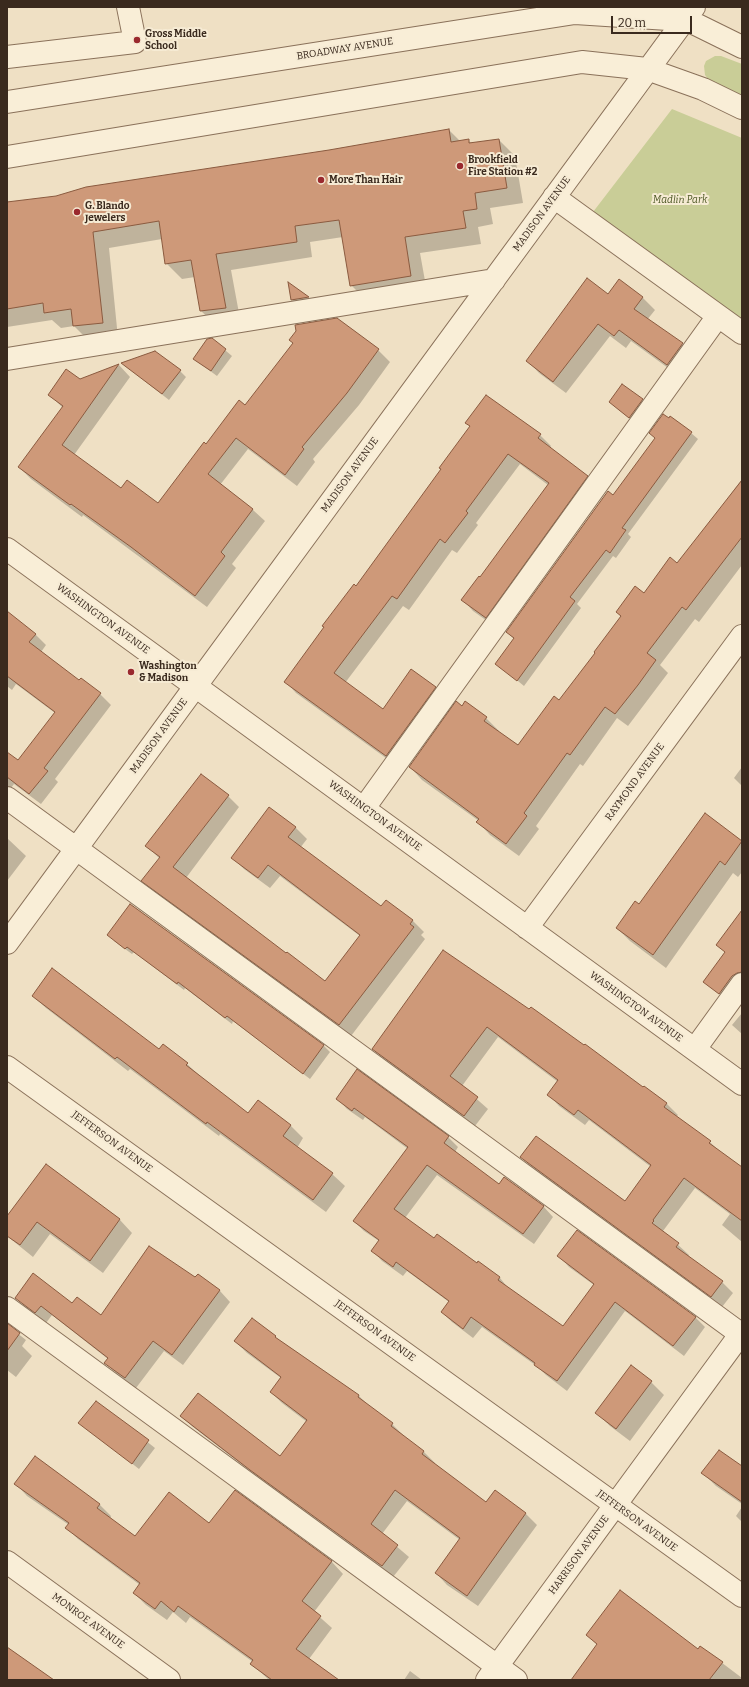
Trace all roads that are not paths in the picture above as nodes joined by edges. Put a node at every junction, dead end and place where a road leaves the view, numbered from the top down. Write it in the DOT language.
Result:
graph roads {
  1 [pos="128,7"];
  2 [pos="664,7"];
  3 [pos="689,13"];
  4 [pos="742,48"];
  5 [pos="7,57"];
  6 [pos="647,69"];
  7 [pos="7,102"];
  8 [pos="742,108"];
  9 [pos="7,157"];
  10 [pos="554,197"];
  11 [pos="494,280"];
  12 [pos="718,316"];
  13 [pos="742,333"];
  14 [pos="7,359"];
  15 [pos="7,549"];
  16 [pos="742,636"];
  17 [pos="196,686"];
  18 [pos="7,798"];
  19 [pos="364,808"];
  20 [pos="76,849"];
  21 [pos="527,928"];
  22 [pos="7,943"];
  23 [pos="742,984"];
  24 [pos="694,1049"];
  25 [pos="7,1067"];
  26 [pos="742,1084"];
  27 [pos="7,1308"];
  28 [pos="742,1334"];
  29 [pos="616,1505"];
  30 [pos="8,1566"];
  31 [pos="742,1596"];
  32 [pos="492,1673"];
  33 [pos="169,1680"];
  34 [pos="516,1680"];
  1 -- 5 [label="street"];
  2 -- 3 [label="street"];
  3 -- 4 [label="street"];
  3 -- 6 [label="street, MADISON AVENUE"];
  3 -- 7 [label="street, BROADWAY AVENUE"];
  6 -- 8 [label="street"];
  6 -- 9 [label="street"];
  6 -- 10 [label="street, MADISON AVENUE"];
  10 -- 11 [label="street, MADISON AVENUE"];
  10 -- 12 [label="street"];
  11 -- 14 [label="street"];
  11 -- 17 [label="street, MADISON AVENUE"];
  12 -- 13 [label="street"];
  12 -- 19 [label="street"];
  15 -- 17 [label="street, WASHINGTON AVENUE"];
  16 -- 21 [label="street, RAYMOND AVENUE"];
  17 -- 19 [label="street, WASHINGTON AVENUE"];
  17 -- 20 [label="street, MADISON AVENUE"];
  18 -- 20 [label="street"];
  19 -- 21 [label="street, WASHINGTON AVENUE"];
  20 -- 22 [label="street, MADISON AVENUE"];
  20 -- 28 [label="street"];
  21 -- 24 [label="street, WASHINGTON AVENUE"];
  23 -- 24 [label="street"];
  24 -- 26 [label="street, WASHINGTON AVENUE"];
  25 -- 29 [label="street, JEFFERSON AVENUE"];
  27 -- 32 [label="street"];
  28 -- 29 [label="street, HARRISON AVENUE"];
  29 -- 31 [label="street, JEFFERSON AVENUE"];
  29 -- 32 [label="street, HARRISON AVENUE"];
  30 -- 33 [label="street, MONROE AVENUE"];
  32 -- 34 [label="street"];
}
